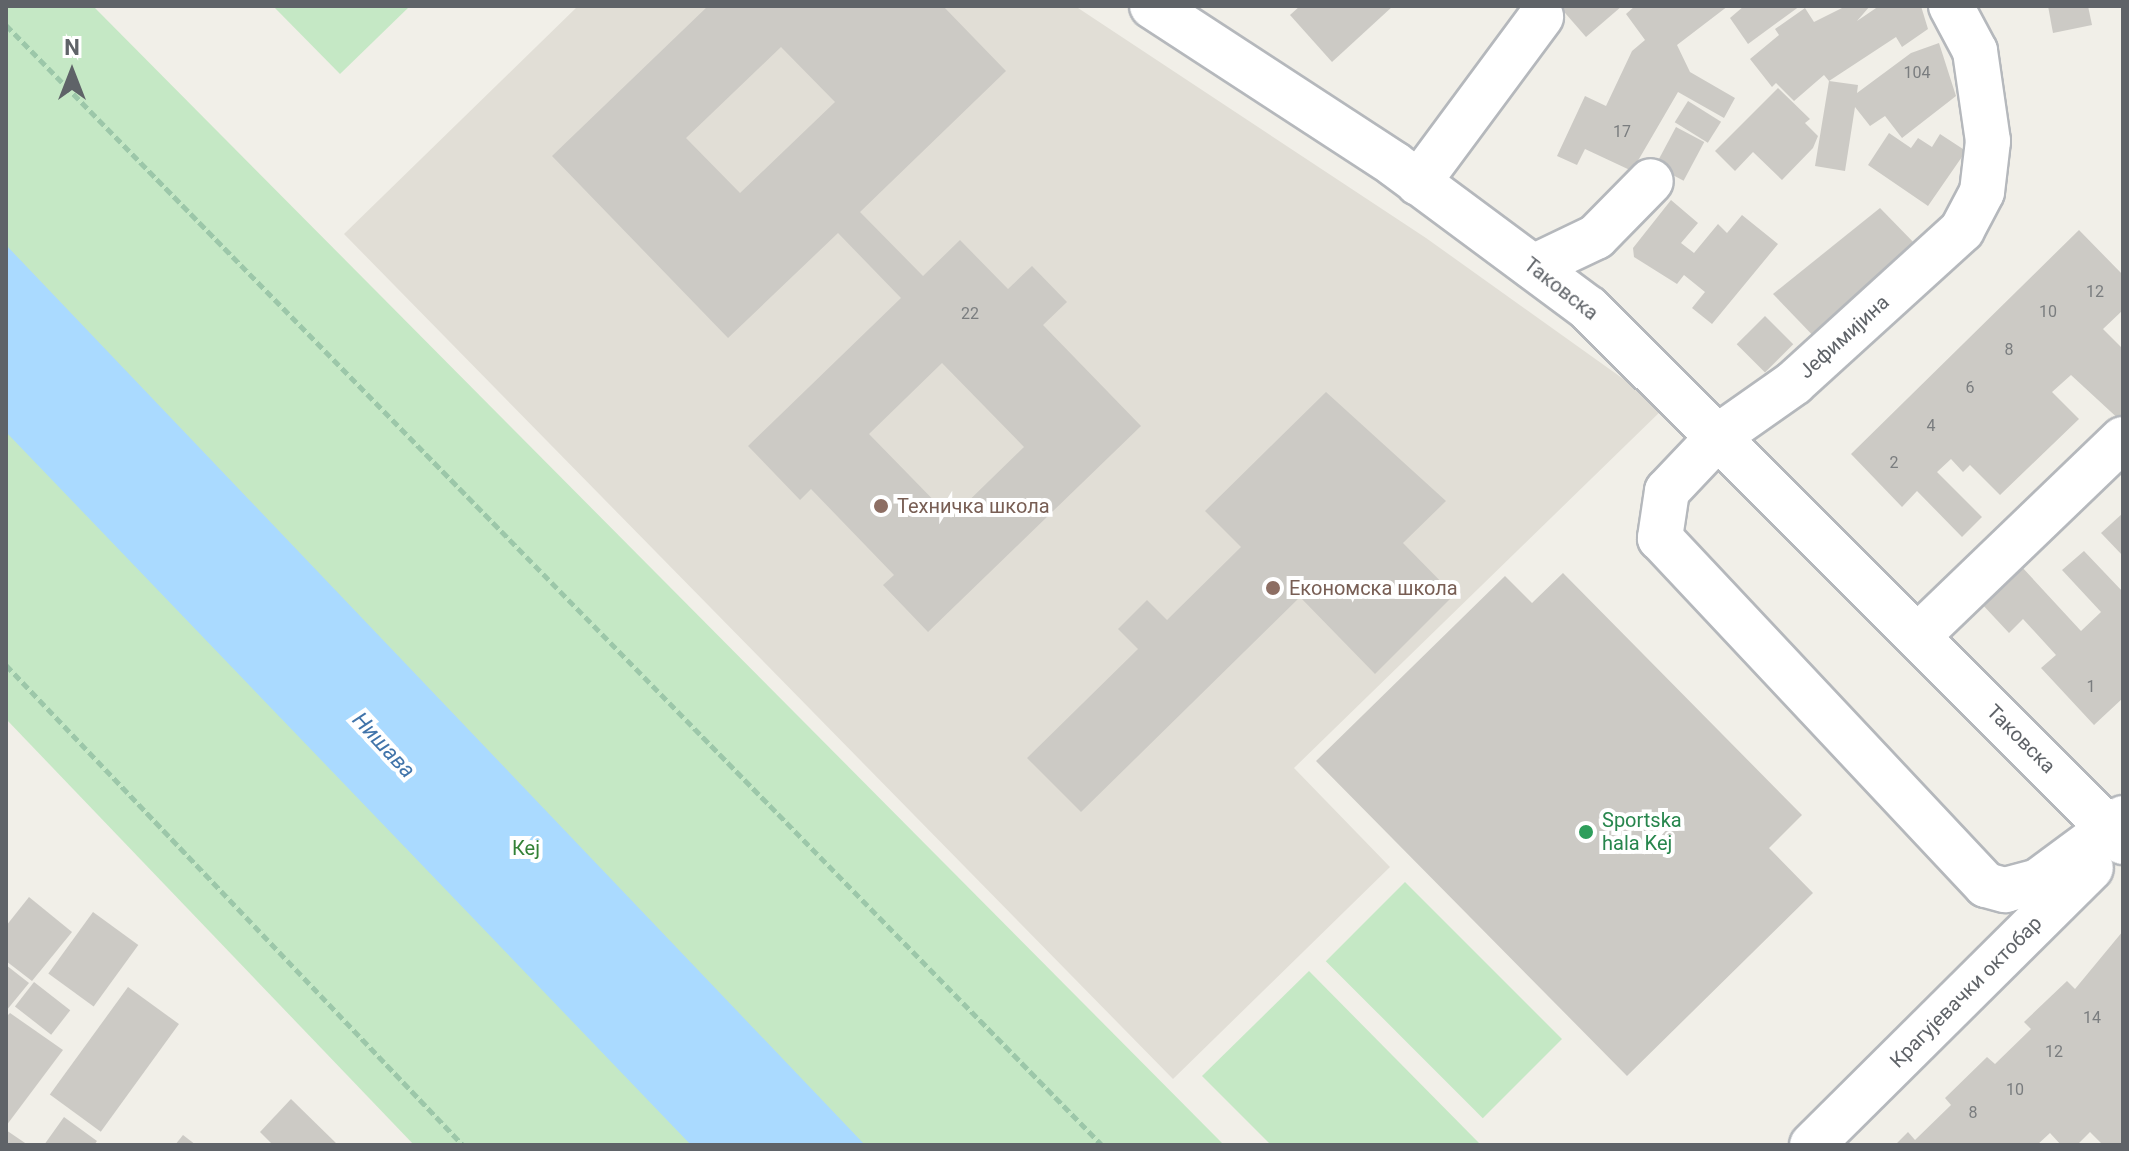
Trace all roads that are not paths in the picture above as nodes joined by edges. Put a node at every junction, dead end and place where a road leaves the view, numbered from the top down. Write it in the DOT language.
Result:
graph roads {
  1 [pos="1154,6"];
  2 [pos="1951,6"];
  3 [pos="1541,17"];
  4 [pos="1651,181"];
  5 [pos="1418,183"];
  6 [pos="1533,267"];
  7 [pos="1720,435"];
  8 [pos="2123,439"];
  9 [pos="1918,636"];
  10 [pos="2119,832"];
  11 [pos="1812,1145"];
  1 -- 5 [label="street, Таковска"];
  2 -- 7 [label="street, Јефимијина"];
  3 -- 5 [label="street"];
  4 -- 6 [label="street"];
  5 -- 6 [label="street, Таковска"];
  6 -- 7 [label="street, Таковска"];
  7 -- 9 [label="street, Таковска"];
  7 -- 10 [label="street, Јефимијина"];
  8 -- 9 [label="street"];
  9 -- 10 [label="street, Таковска"];
  10 -- 11 [label="street, Крагујевачки октобар"];
}
